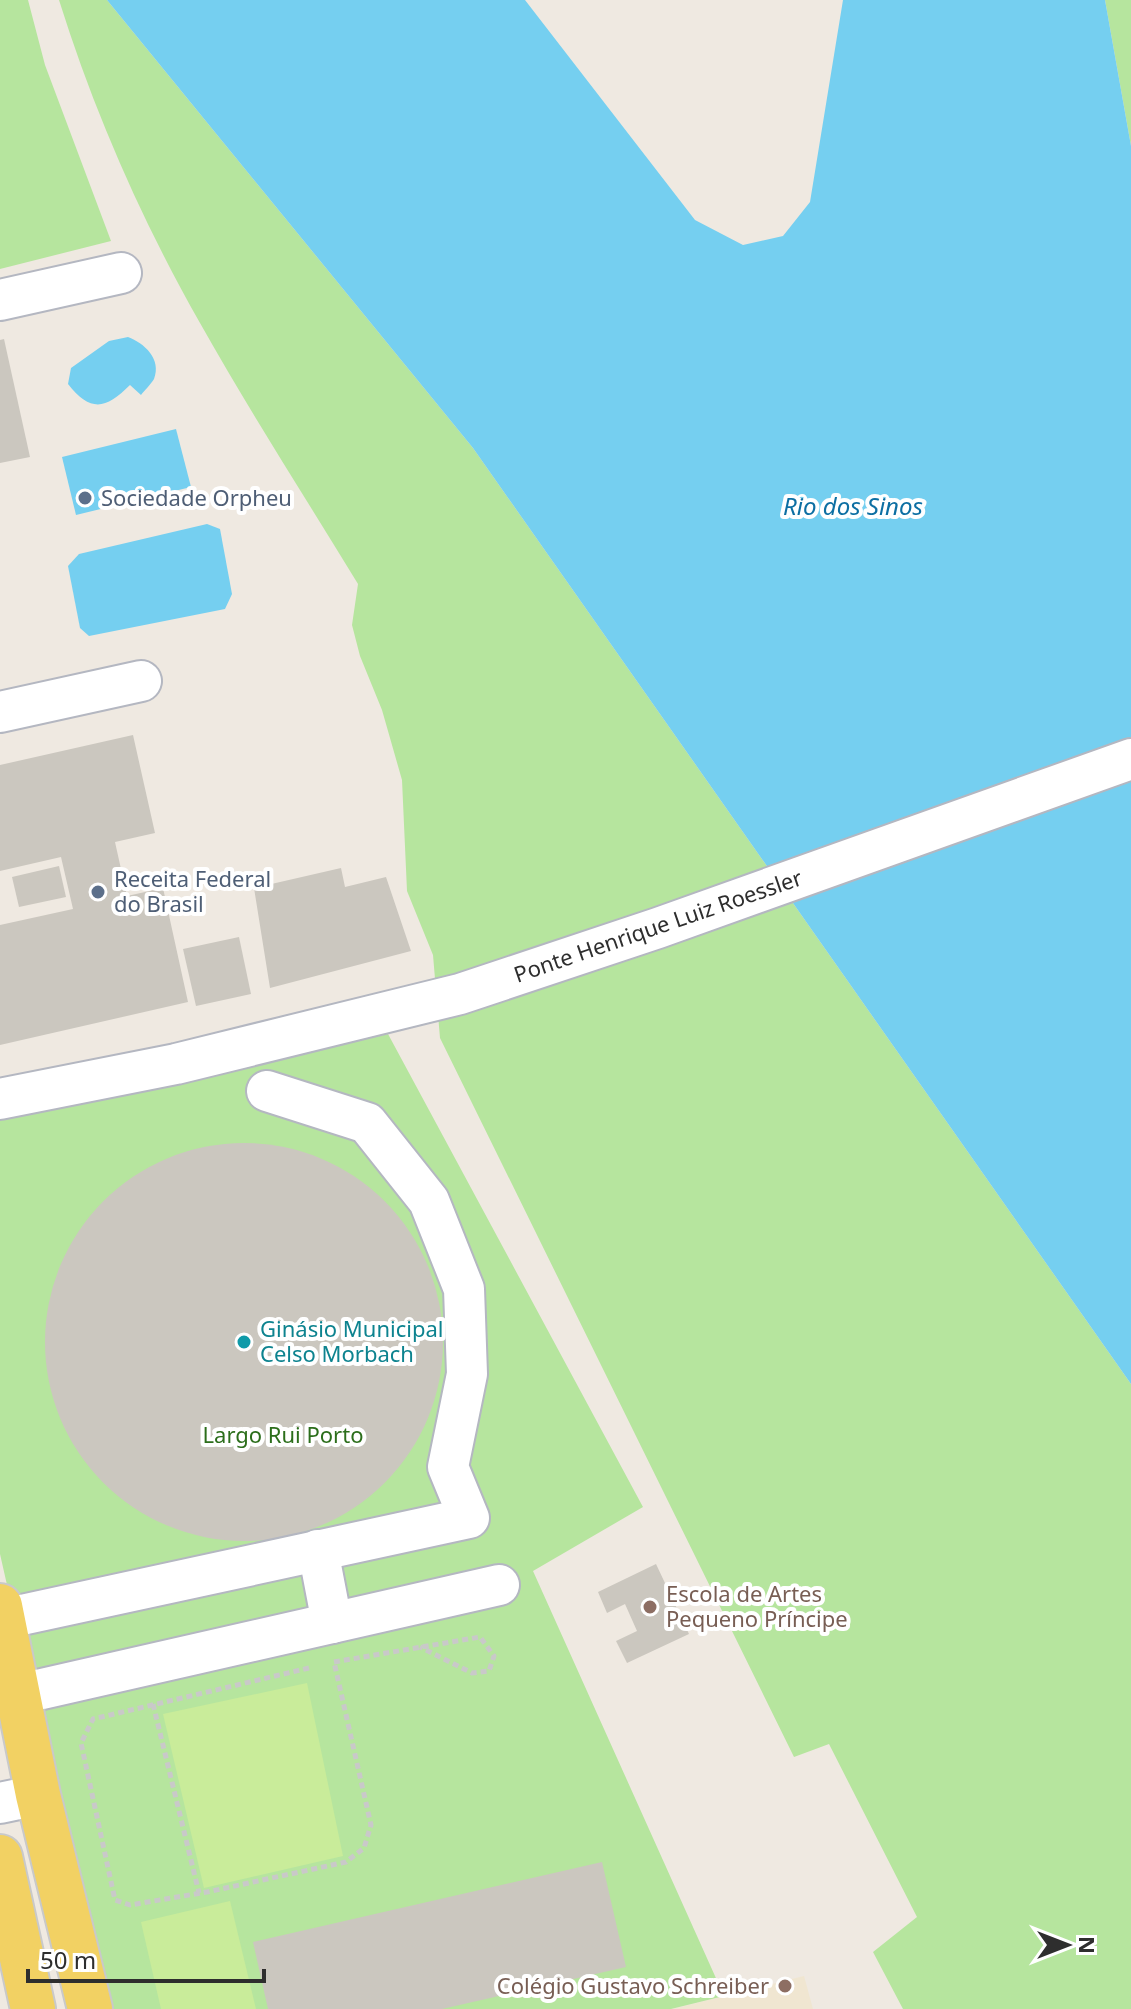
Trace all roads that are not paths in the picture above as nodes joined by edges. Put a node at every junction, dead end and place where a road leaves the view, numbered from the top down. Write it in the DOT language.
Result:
graph roads {
  1 [pos="121,273"];
  2 [pos="0,300"];
  3 [pos="141,681"];
  4 [pos="0,712"];
  5 [pos="1131,759"];
  6 [pos="267,1091"];
  7 [pos="0,1099"];
  8 [pos="318,1550"];
  9 [pos="499,1585"];
  10 [pos="2,1613"];
  11 [pos="332,1623"];
  12 [pos="19,1692"];
  13 [pos="19,1799"];
  14 [pos="0,1857"];
  15 [pos="12,1972"];
  16 [pos="33,2009"];
  17 [pos="90,2009"];
  1 -- 2 [label="street"];
  3 -- 4 [label="street"];
  5 -- 7 [label="street, Ponte Henrique Luiz Roessler"];
  6 -- 8 [label="street"];
  8 -- 10 [label="street"];
  8 -- 11 [label="street"];
  9 -- 11 [label="street"];
  10 -- 12 [label="main road"];
  11 -- 12 [label="street"];
  12 -- 13 [label="main road"];
  13 -- 17 [label="main road"];
  14 -- 15 [label="main road"];
  15 -- 16 [label="main road"];
}
